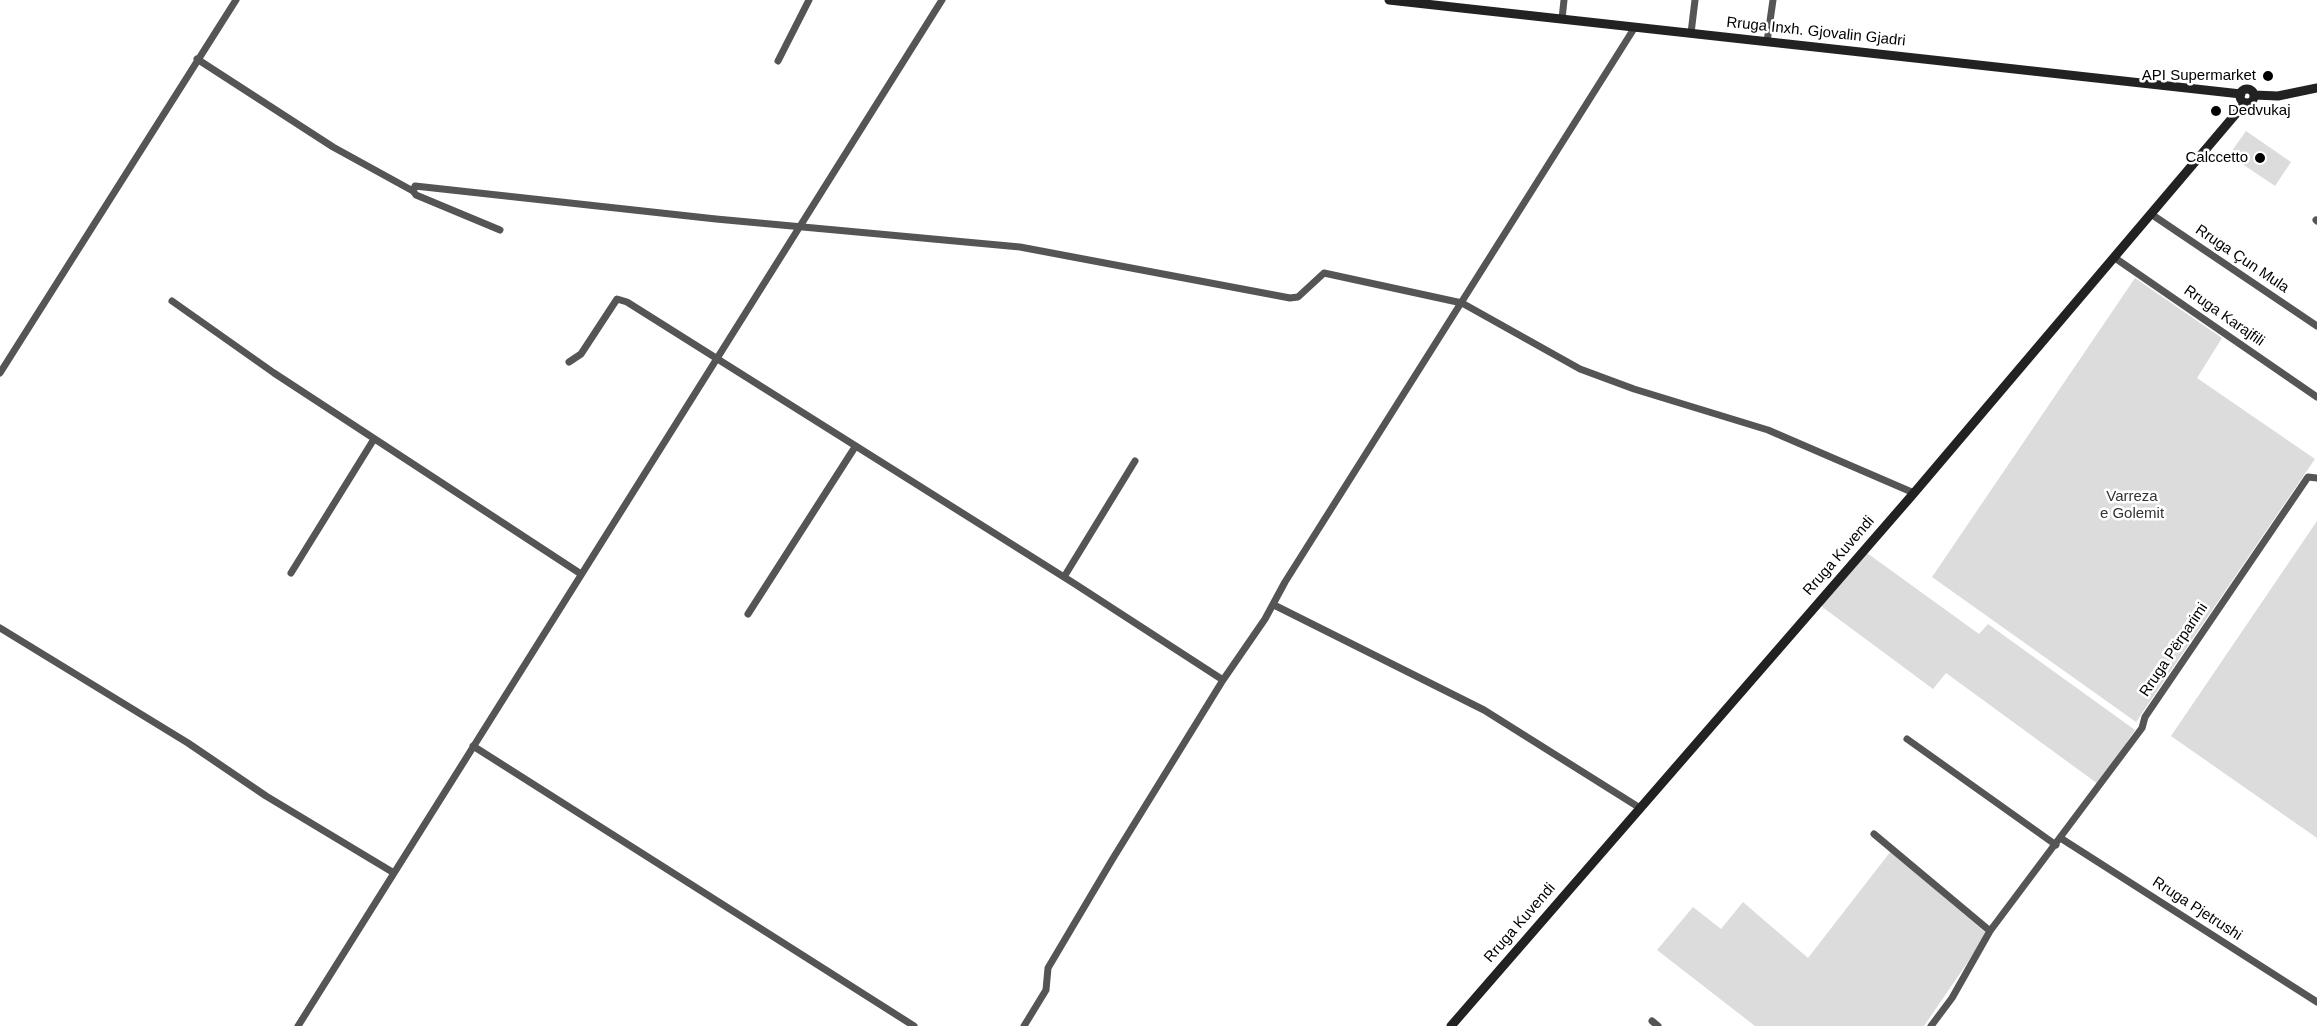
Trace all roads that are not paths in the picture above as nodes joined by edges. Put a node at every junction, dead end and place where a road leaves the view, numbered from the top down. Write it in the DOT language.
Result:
graph roads {
  1 [pos="236,0"];
  2 [pos="809,0"];
  3 [pos="942,0"];
  4 [pos="1389,0"];
  5 [pos="1564,0"];
  6 [pos="1695,0"];
  7 [pos="1773,0"];
  8 [pos="1466,4"];
  9 [pos="1562,19"];
  10 [pos="1635,27"];
  11 [pos="1691,33"];
  12 [pos="1767,42"];
  13 [pos="197,59"];
  14 [pos="778,62"];
  15 [pos="2317,88"];
  16 [pos="2241,94"];
  17 [pos="2254,95"];
  18 [pos="2245,103"];
  19 [pos="413,191"];
  20 [pos="2151,214"];
  21 [pos="801,227"];
  22 [pos="501,230"];
  23 [pos="2115,258"];
  24 [pos="172,302"];
  25 [pos="1462,303"];
  26 [pos="2317,326"];
  27 [pos="718,359"];
  28 [pos="569,362"];
  29 [pos="0,372"];
  30 [pos="2317,397"];
  31 [pos="375,439"];
  32 [pos="855,447"];
  33 [pos="1135,461"];
  34 [pos="2317,478"];
  35 [pos="1914,493"];
  36 [pos="291,573"];
  37 [pos="581,574"];
  38 [pos="1064,578"];
  39 [pos="1274,605"];
  40 [pos="748,614"];
  41 [pos="0,628"];
  42 [pos="1223,681"];
  43 [pos="1907,739"];
  44 [pos="473,746"];
  45 [pos="1640,808"];
  46 [pos="1874,834"];
  47 [pos="2062,839"];
  48 [pos="2056,845"];
  49 [pos="394,873"];
  50 [pos="1990,931"];
  51 [pos="2317,1002"];
  52 [pos="298,1026"];
  53 [pos="915,1026"];
  54 [pos="1024,1026"];
  55 [pos="1451,1026"];
  56 [pos="1931,1026"];
  1 -- 13 [label="street"];
  2 -- 14 [label="street"];
  3 -- 21 [label="street"];
  4 -- 8 [label="street, Rruga Inxh. Gjovalin Gjadri"];
  5 -- 9 [label="street"];
  6 -- 11 [label="street"];
  7 -- 12 [label="street"];
  8 -- 9 [label="street, Rruga Inxh. Gjovalin Gjadri"];
  9 -- 10 [label="street, Rruga Inxh. Gjovalin Gjadri"];
  10 -- 11 [label="street, Rruga Inxh. Gjovalin Gjadri"];
  10 -- 25 [label="street"];
  11 -- 12 [label="street, Rruga Inxh. Gjovalin Gjadri"];
  12 -- 16 [label="street, Rruga Inxh. Gjovalin Gjadri"];
  13 -- 19 [label="street"];
  13 -- 29 [label="street"];
  15 -- 17 [label="street"];
  16 -- 17 [label="street"];
  16 -- 18 [label="street"];
  17 -- 18 [label="street"];
  18 -- 20 [label="street, Rruga Kuvendi"];
  19 -- 21 [label="street"];
  19 -- 22 [label="street"];
  20 -- 23 [label="street, Rruga Kuvendi"];
  20 -- 26 [label="street, Rruga Çun Mula"];
  21 -- 25 [label="street"];
  21 -- 27 [label="street"];
  23 -- 30 [label="street, Rruga Karajfili"];
  23 -- 35 [label="street, Rruga Kuvendi"];
  24 -- 31 [label="street"];
  25 -- 35 [label="street"];
  25 -- 39 [label="street"];
  27 -- 28 [label="street"];
  27 -- 32 [label="street"];
  27 -- 37 [label="street"];
  31 -- 36 [label="street"];
  31 -- 37 [label="street"];
  32 -- 38 [label="street"];
  32 -- 40 [label="street"];
  33 -- 38 [label="street"];
  34 -- 47 [label="street, Rruga Përparimi"];
  35 -- 45 [label="street, Rruga Kuvendi"];
  37 -- 44 [label="street"];
  38 -- 42 [label="street"];
  39 -- 42 [label="street"];
  39 -- 45 [label="street"];
  41 -- 49 [label="street"];
  42 -- 54 [label="street"];
  43 -- 48 [label="street"];
  44 -- 49 [label="street"];
  44 -- 53 [label="street"];
  45 -- 55 [label="street, Rruga Kuvendi"];
  46 -- 50 [label="street"];
  47 -- 48 [label="street, Rruga Përparimi"];
  47 -- 51 [label="street, Rruga Pjetrushi"];
  48 -- 50 [label="street, Rruga Përparimi"];
  49 -- 52 [label="street"];
  50 -- 56 [label="street, Rruga Përparimi"];
}
